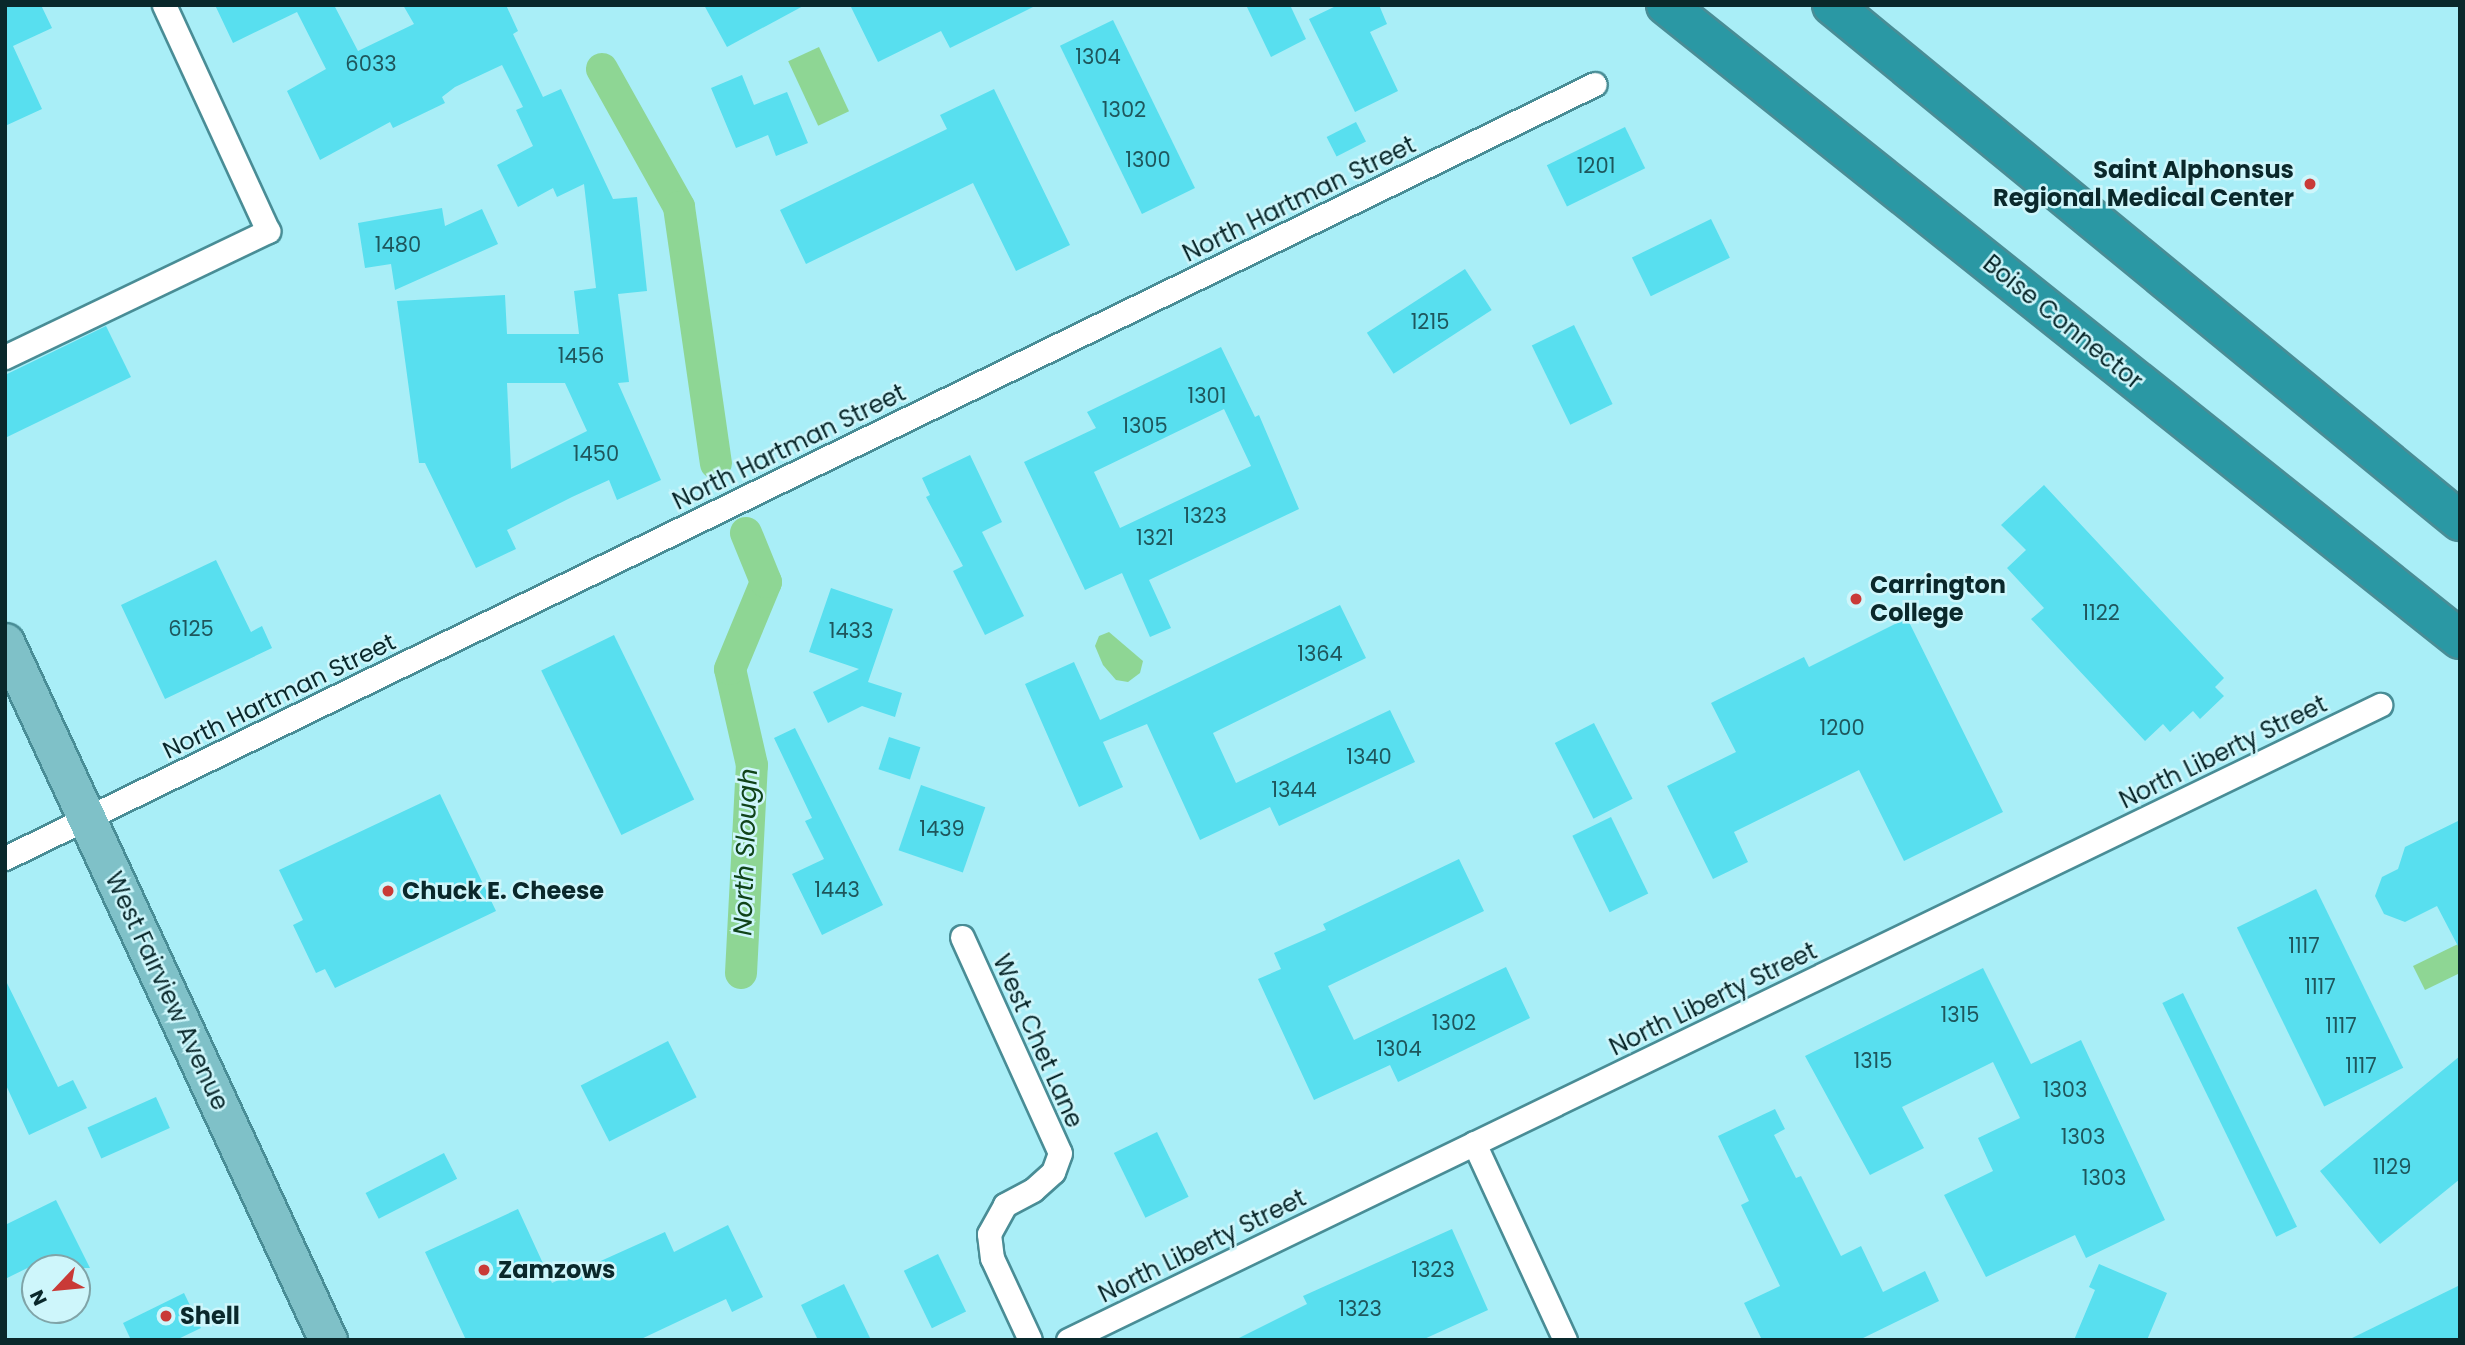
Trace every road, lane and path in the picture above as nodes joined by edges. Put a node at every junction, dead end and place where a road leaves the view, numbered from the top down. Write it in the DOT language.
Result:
graph roads {
  1 [pos="164,5"];
  2 [pos="1666,5"];
  3 [pos="1832,5"];
  4 [pos="1595,84"];
  5 [pos="5,357"];
  6 [pos="2460,521"];
  7 [pos="2460,639"];
  8 [pos="5,642"];
  9 [pos="2380,705"];
  10 [pos="87,818"];
  11 [pos="5,858"];
  12 [pos="962,937"];
  13 [pos="1474,1143"];
  14 [pos="328,1340"];
  15 [pos="1030,1340"];
  16 [pos="1068,1340"];
  17 [pos="1565,1340"];
  1 -- 5 [label="street"];
  2 -- 7 [label="highway, Boise Connector"];
  3 -- 6 [label="highway"];
  4 -- 10 [label="street, North Hartman Street"];
  8 -- 10 [label="main road, West Fairview Avenue"];
  9 -- 13 [label="street, North Liberty Street"];
  10 -- 11 [label="street, North Hartman Street"];
  10 -- 14 [label="main road, West Fairview Avenue"];
  12 -- 15 [label="street, West Chet Lane"];
  13 -- 16 [label="street, North Liberty Street"];
  13 -- 17 [label="street"];
}
